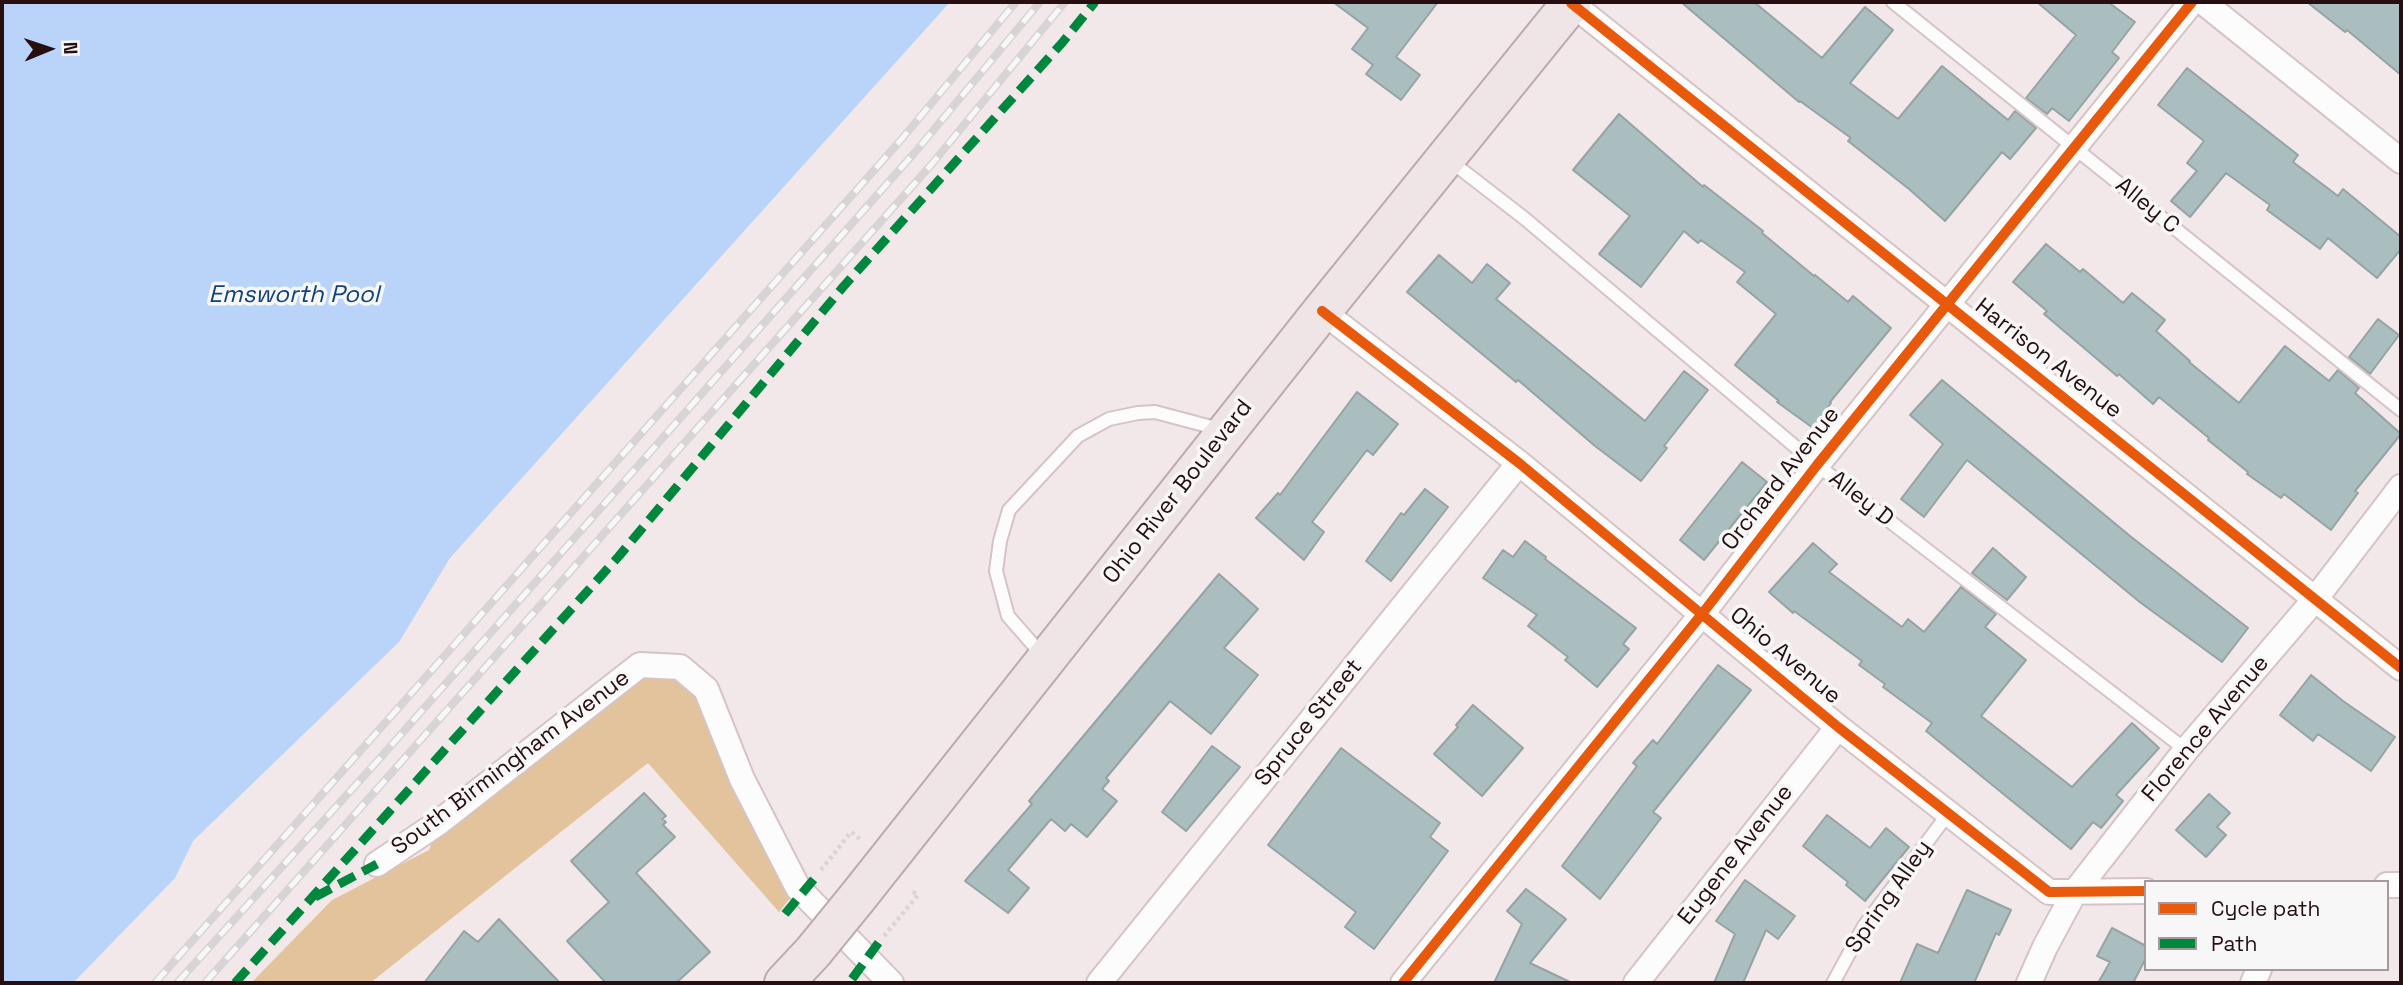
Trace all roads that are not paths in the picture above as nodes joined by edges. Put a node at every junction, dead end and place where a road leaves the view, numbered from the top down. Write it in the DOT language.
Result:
graph roads {
  1 [pos="1572,2"];
  2 [pos="1893,2"];
  3 [pos="2192,2"];
  4 [pos="2203,2"];
  5 [pos="2074,147"];
  6 [pos="1446,158"];
  7 [pos="2401,161"];
  8 [pos="1947,305"];
  9 [pos="1322,312"];
  10 [pos="2401,410"];
  11 [pos="1227,431"];
  12 [pos="1519,463"];
  13 [pos="1817,465"];
  14 [pos="2401,487"];
  15 [pos="2316,598"];
  16 [pos="1702,614"];
  17 [pos="1046,659"];
  18 [pos="2401,668"];
  19 [pos="1838,727"];
  20 [pos="2186,750"];
  21 [pos="1948,814"];
  22 [pos="377,864"];
  23 [pos="2144,891"];
  24 [pos="2074,893"];
  25 [pos="784,983"];
  26 [pos="891,983"];
  27 [pos="1099,983"];
  28 [pos="1403,983"];
  29 [pos="1636,983"];
  30 [pos="1833,983"];
  31 [pos="2029,983"];
  1 -- 6 [label="highway, Ohio River Boulevard"];
  1 -- 8 [label="street, Harrison Avenue"];
  2 -- 5 [label="lane, Alley C"];
  3 -- 5 [label="street, Orchard Avenue"];
  4 -- 7 [label="street"];
  5 -- 8 [label="street, Orchard Avenue"];
  5 -- 10 [label="lane, Alley C"];
  6 -- 9 [label="highway, Ohio River Boulevard"];
  6 -- 13 [label="lane, Alley D"];
  8 -- 13 [label="street, Orchard Avenue"];
  8 -- 15 [label="street, Harrison Avenue"];
  9 -- 11 [label="highway, Ohio River Boulevard"];
  9 -- 12 [label="street, Ohio Avenue"];
  11 -- 17 [label="highway, Ohio River Boulevard"];
  11 -- 17 [label="lane"];
  12 -- 16 [label="street, Ohio Avenue"];
  12 -- 27 [label="street, Spruce Street"];
  13 -- 16 [label="street, Orchard Avenue"];
  13 -- 20 [label="lane, Alley D"];
  14 -- 15 [label="street, Florence Avenue"];
  15 -- 18 [label="street, Harrison Avenue"];
  15 -- 20 [label="street, Florence Avenue"];
  16 -- 19 [label="street, Ohio Avenue"];
  16 -- 28 [label="street, Orchard Avenue"];
  17 -- 25 [label="highway, Ohio River Boulevard, bridge"];
  19 -- 21 [label="street, Ohio Avenue"];
  19 -- 29 [label="street, Eugene Avenue"];
  20 -- 24 [label="street, Florence Avenue"];
  21 -- 24 [label="street, Ohio Avenue"];
  21 -- 30 [label="lane, Spring Alley"];
  22 -- 26 [label="street, South Birmingham Avenue"];
  23 -- 24 [label="street, Ohio Avenue"];
  24 -- 31 [label="street, Florence Avenue"];
}
